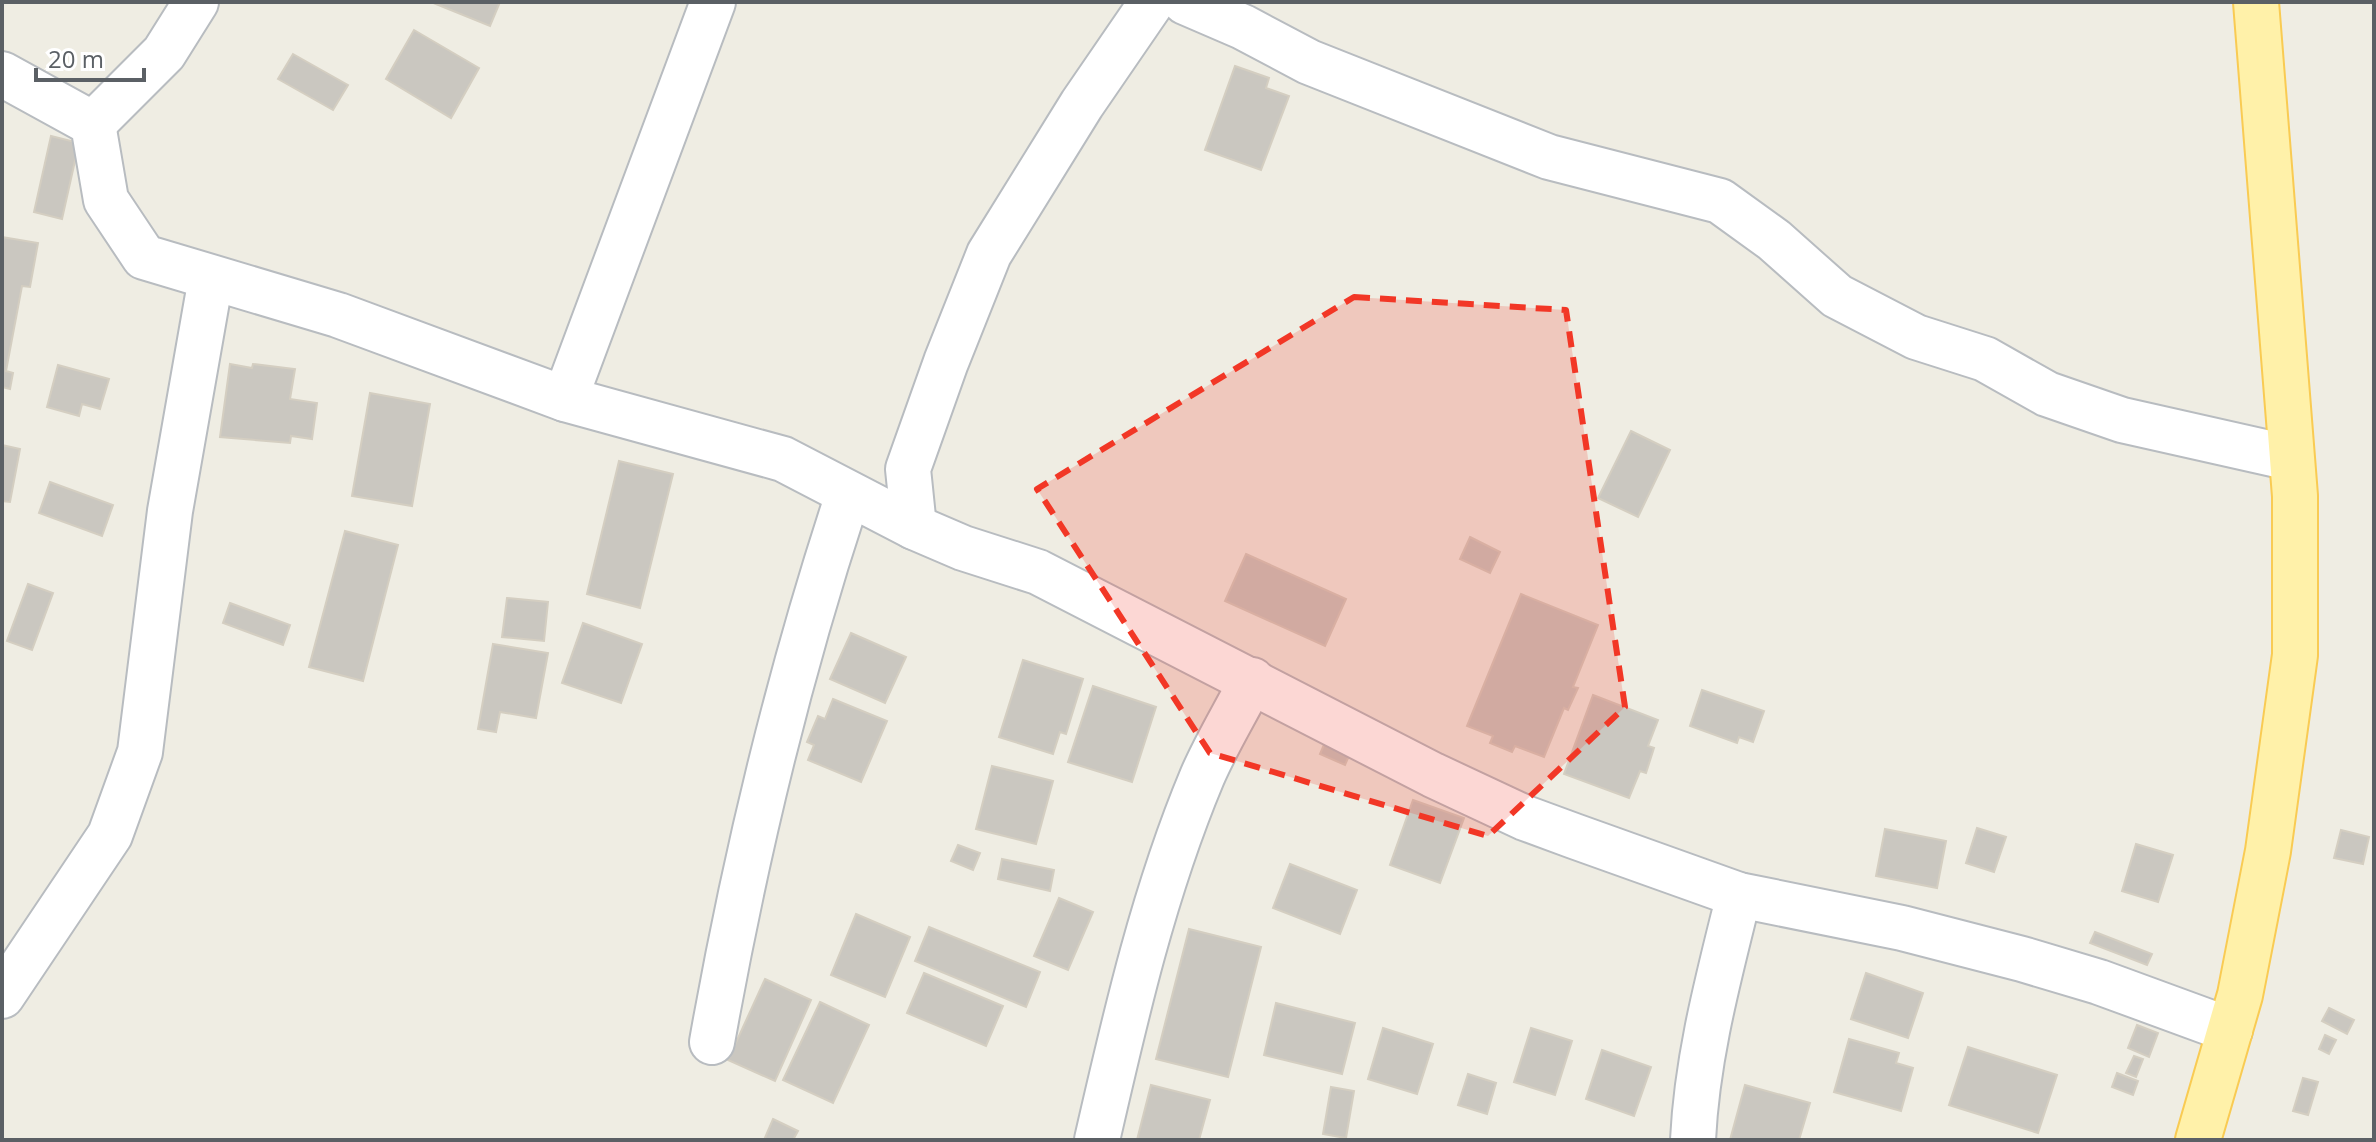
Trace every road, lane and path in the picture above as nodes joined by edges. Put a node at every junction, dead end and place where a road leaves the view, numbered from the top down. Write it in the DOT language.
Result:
graph roads {
  1 [pos="196,2"];
  2 [pos="713,2"];
  3 [pos="1152,2"];
  4 [pos="1185,2"];
  5 [pos="2256,2"];
  6 [pos="2,74"];
  7 [pos="93,124"];
  8 [pos="211,278"];
  9 [pos="565,399"];
  10 [pos="2291,458"];
  11 [pos="848,495"];
  12 [pos="914,527"];
  13 [pos="1252,680"];
  14 [pos="1739,895"];
  15 [pos="2,996"];
  16 [pos="2230,1030"];
  17 [pos="712,1042"];
  18 [pos="1097,1140"];
  19 [pos="1693,1140"];
  20 [pos="2198,1140"];
  1 -- 7 [label="street"];
  2 -- 9 [label="street"];
  3 -- 12 [label="street"];
  4 -- 10 [label="street"];
  5 -- 10 [label="main road"];
  6 -- 7 [label="street"];
  7 -- 8 [label="street"];
  8 -- 9 [label="street"];
  8 -- 15 [label="street"];
  9 -- 11 [label="street"];
  10 -- 16 [label="main road"];
  11 -- 12 [label="street"];
  11 -- 17 [label="street"];
  12 -- 13 [label="street"];
  13 -- 14 [label="street"];
  13 -- 18 [label="street"];
  14 -- 16 [label="street"];
  14 -- 19 [label="street"];
  16 -- 20 [label="main road"];
}
